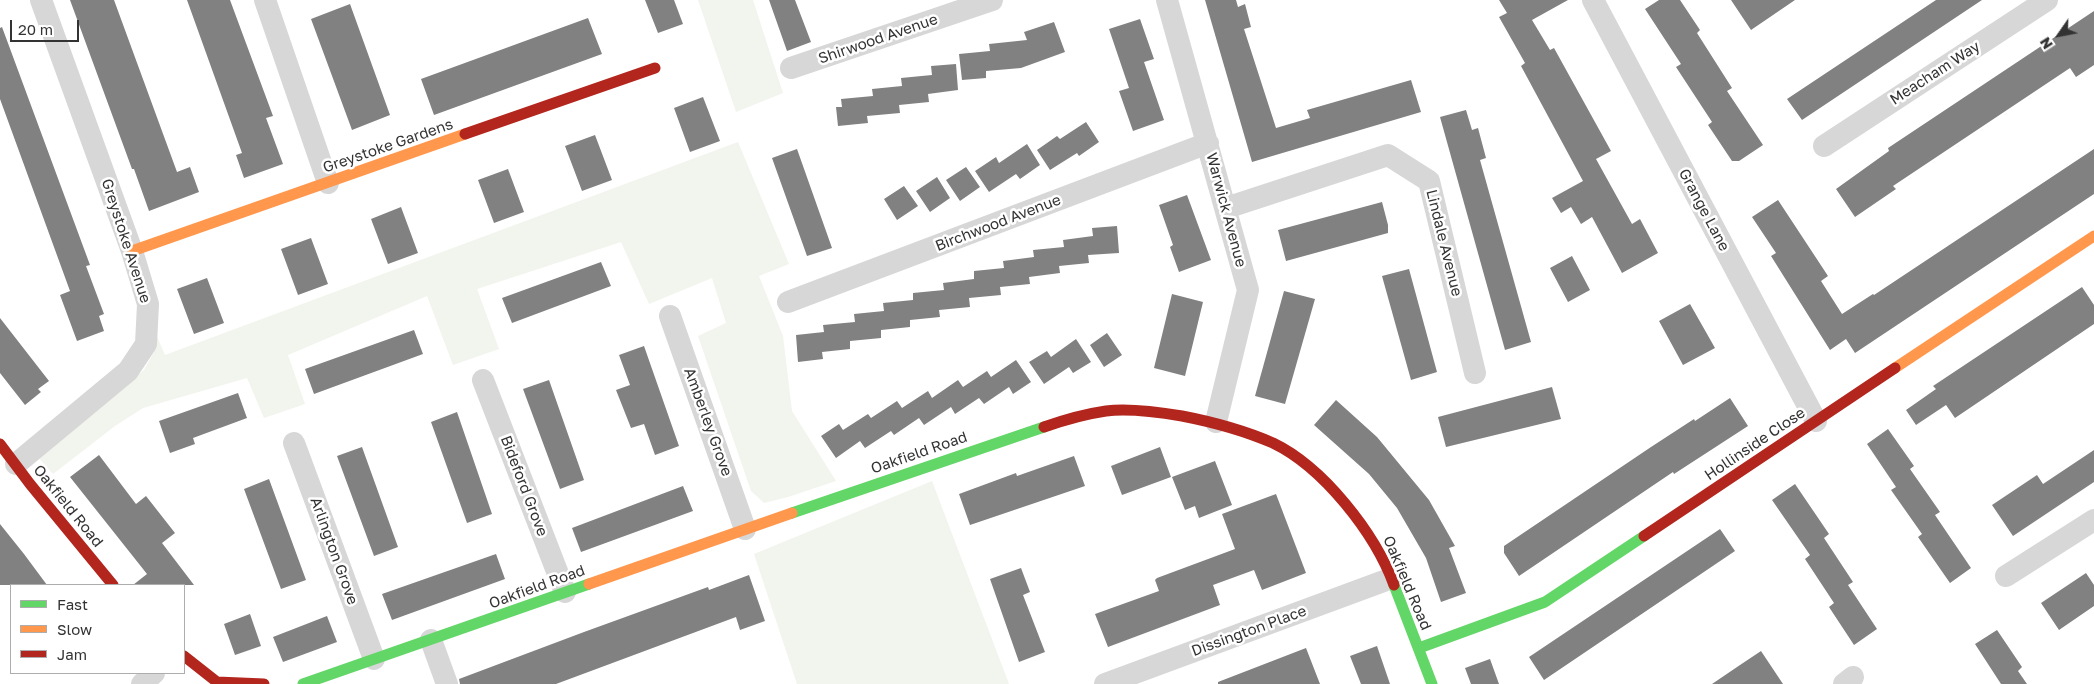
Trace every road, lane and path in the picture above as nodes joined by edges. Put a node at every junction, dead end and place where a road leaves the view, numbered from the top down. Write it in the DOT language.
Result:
graph roads {
  1 [pos="41,0"];
  2 [pos="265,0"];
  3 [pos="992,0"];
  4 [pos="1168,0"];
  5 [pos="1592,0"];
  6 [pos="2047,0"];
  7 [pos="655,68"];
  8 [pos="791,68"];
  9 [pos="1208,143"];
  10 [pos="1824,146"];
  11 [pos="328,183"];
  12 [pos="1226,208"];
  13 [pos="2094,236"];
  14 [pos="132,251"];
  15 [pos="788,302"];
  16 [pos="670,316"];
  17 [pos="1475,372"];
  18 [pos="483,380"];
  19 [pos="1816,421"];
  20 [pos="1216,422"];
  21 [pos="294,443"];
  22 [pos="0,444"];
  23 [pos="16,464"];
  24 [pos="2094,520"];
  25 [pos="745,529"];
  26 [pos="2006,576"];
  27 [pos="1392,578"];
  28 [pos="112,584"];
  29 [pos="565,592"];
  30 [pos="431,640"];
  31 [pos="1419,648"];
  32 [pos="185,657"];
  33 [pos="374,659"];
  34 [pos="153,674"];
  35 [pos="142,684"];
  36 [pos="264,684"];
  37 [pos="303,684"];
  38 [pos="447,684"];
  39 [pos="1105,684"];
  40 [pos="1432,684"];
  1 -- 14 [label="street, Greystoke Avenue"];
  2 -- 11 [label="street"];
  3 -- 8 [label="street, Shirwood Avenue"];
  4 -- 9 [label="street, Warwick Avenue"];
  5 -- 19 [label="street, Grange Lane"];
  6 -- 10 [label="street, Meacham Way"];
  7 -- 11 [label="street, Greystoke Gardens"];
  9 -- 12 [label="street, Warwick Avenue"];
  9 -- 15 [label="street, Birchwood Avenue"];
  11 -- 14 [label="street, Greystoke Gardens"];
  12 -- 17 [label="street, Lindale Avenue"];
  12 -- 20 [label="street, Warwick Avenue"];
  13 -- 19 [label="street, Hollinside Close"];
  14 -- 23 [label="street, Greystoke Avenue"];
  16 -- 25 [label="street, Amberley Grove"];
  18 -- 29 [label="street, Bideford Grove"];
  19 -- 31 [label="street, Hollinside Close"];
  20 -- 25 [label="street, Oakfield Road"];
  20 -- 27 [label="street, Oakfield Road"];
  21 -- 33 [label="street, Arlington Grove"];
  22 -- 23 [label="street, Oakfield Road"];
  23 -- 28 [label="street, Oakfield Road"];
  24 -- 26 [label="street"];
  25 -- 29 [label="street, Oakfield Road"];
  27 -- 31 [label="street, Oakfield Road"];
  27 -- 39 [label="street, Dissington Place"];
  29 -- 30 [label="street, Oakfield Road"];
  30 -- 33 [label="street, Oakfield Road"];
  30 -- 38 [label="street"];
  31 -- 40 [label="street, Oakfield Road"];
  32 -- 36 [label="street"];
  33 -- 37 [label="street, Oakfield Road"];
  34 -- 35 [label="street"];
}
